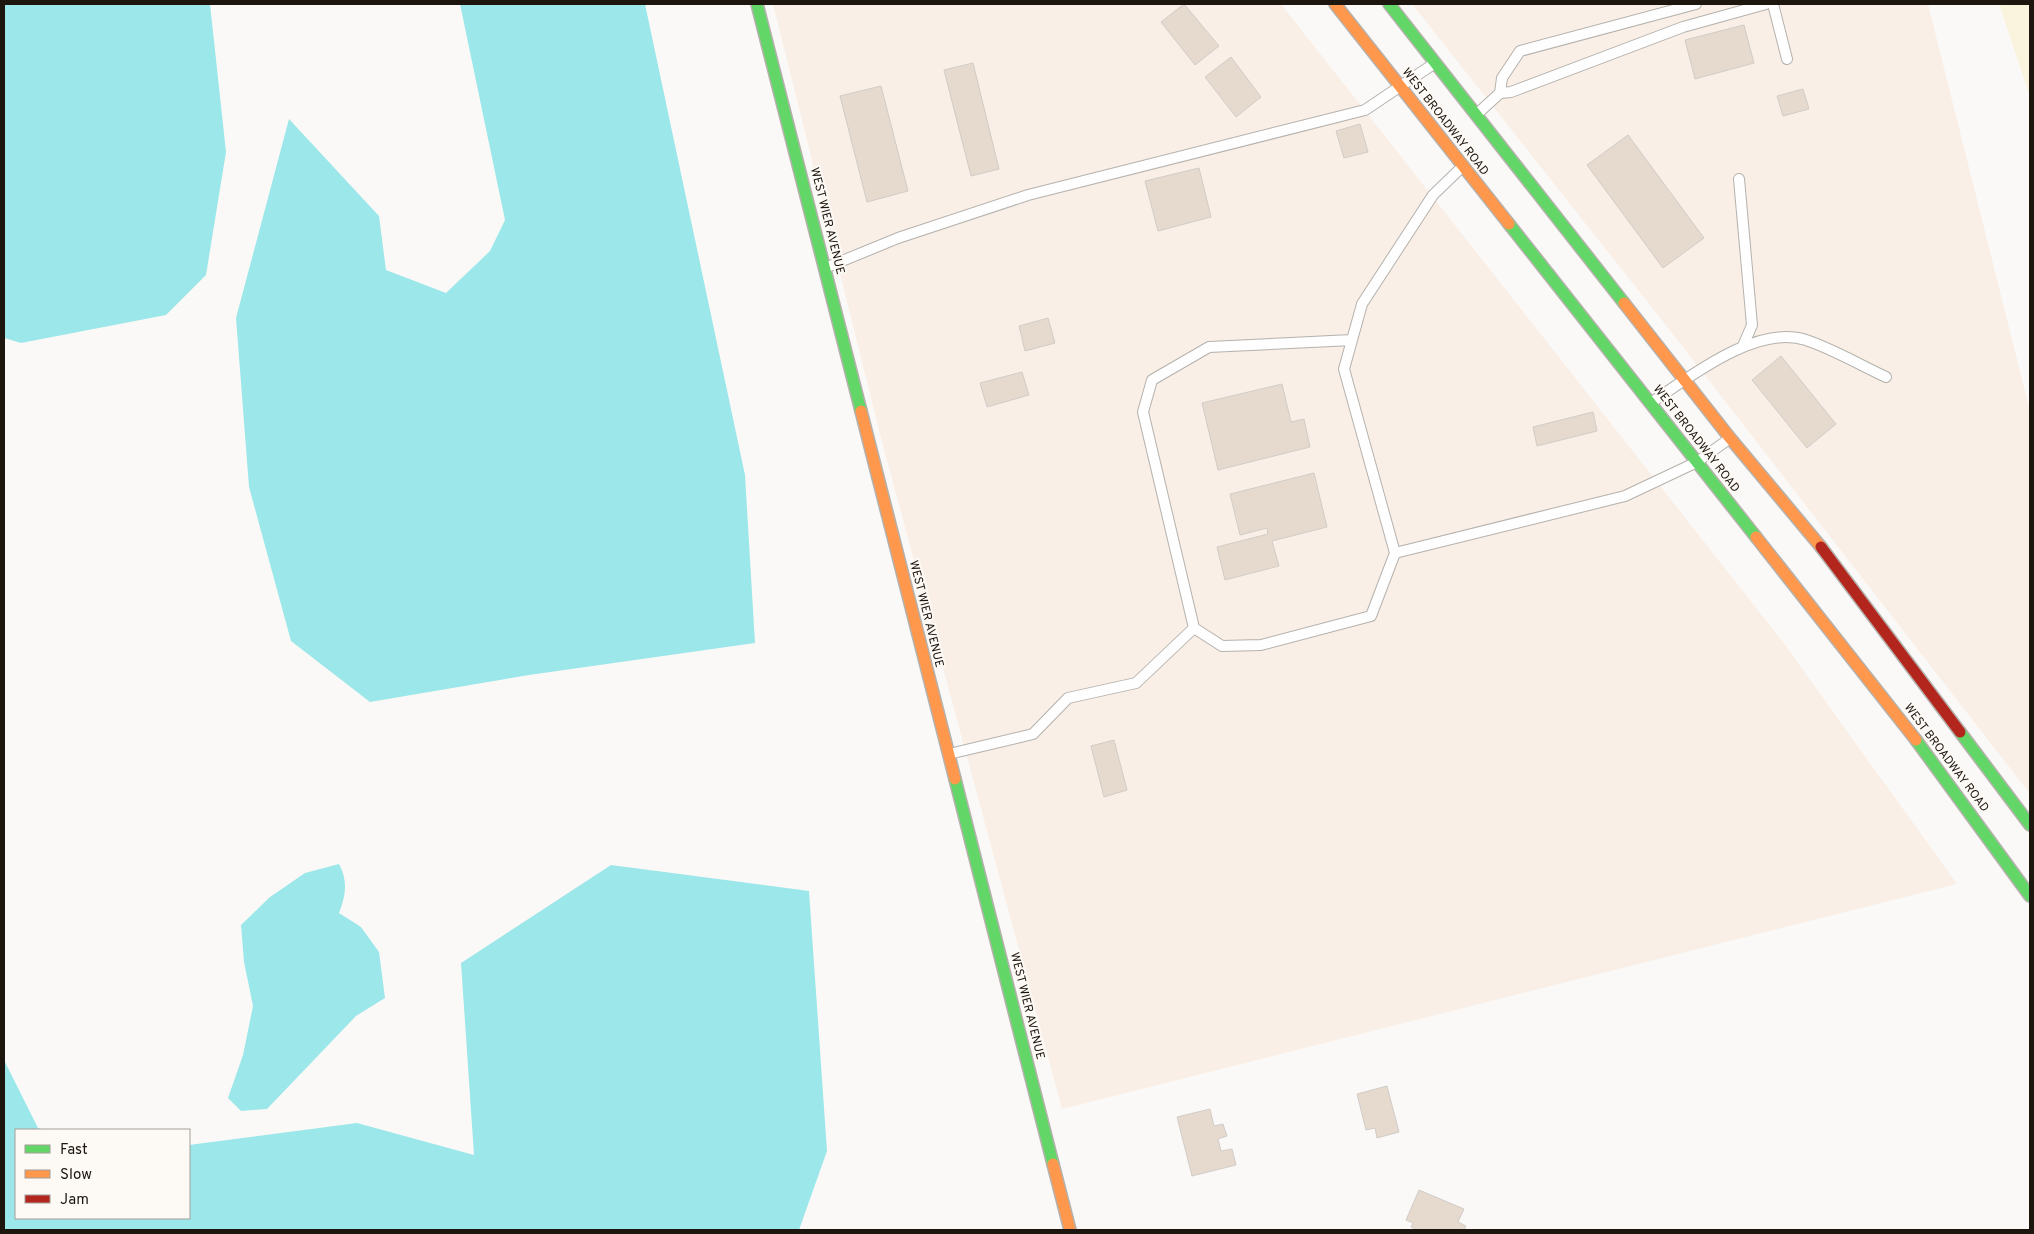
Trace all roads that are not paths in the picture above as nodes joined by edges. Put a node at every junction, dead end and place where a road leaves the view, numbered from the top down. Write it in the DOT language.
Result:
graph roads {
  1 [pos="757,4"];
  2 [pos="1335,4"];
  3 [pos="1389,4"];
  4 [pos="1696,4"];
  5 [pos="1766,4"];
  6 [pos="1773,4"];
  7 [pos="1787,59"];
  8 [pos="1436,63"];
  9 [pos="1400,87"];
  10 [pos="1500,94"];
  11 [pos="1476,115"];
  12 [pos="1463,166"];
  13 [pos="1739,180"];
  14 [pos="824,268"];
  15 [pos="1352,340"];
  16 [pos="1743,346"];
  17 [pos="1886,377"];
  18 [pos="1685,380"];
  19 [pos="1650,403"];
  20 [pos="1730,438"];
  21 [pos="1697,462"];
  22 [pos="1395,553"];
  23 [pos="1194,628"];
  24 [pos="948,755"];
  25 [pos="2024,821"];
  26 [pos="2030,896"];
  27 [pos="1070,1230"];
  1 -- 14 [label="main road, WEST WIER AVENUE"];
  2 -- 9 [label="main road, WEST BROADWAY ROAD"];
  3 -- 8 [label="main road"];
  4 -- 10 [label="lane"];
  5 -- 10 [label="lane"];
  6 -- 7 [label="lane"];
  8 -- 9 [label="lane"];
  8 -- 11 [label="main road"];
  9 -- 12 [label="main road, WEST BROADWAY ROAD"];
  9 -- 14 [label="lane"];
  10 -- 11 [label="lane"];
  11 -- 18 [label="main road"];
  12 -- 15 [label="lane"];
  12 -- 19 [label="main road, WEST BROADWAY ROAD"];
  13 -- 16 [label="lane"];
  14 -- 24 [label="main road, WEST WIER AVENUE"];
  15 -- 22 [label="lane"];
  15 -- 23 [label="lane"];
  16 -- 17 [label="lane"];
  16 -- 18 [label="lane"];
  18 -- 19 [label="lane"];
  18 -- 20 [label="main road"];
  19 -- 21 [label="main road, WEST BROADWAY ROAD"];
  20 -- 21 [label="lane"];
  20 -- 25 [label="main road"];
  21 -- 22 [label="lane"];
  21 -- 26 [label="main road, WEST BROADWAY ROAD"];
  22 -- 23 [label="lane"];
  23 -- 24 [label="lane"];
  24 -- 27 [label="main road, WEST WIER AVENUE"];
}
